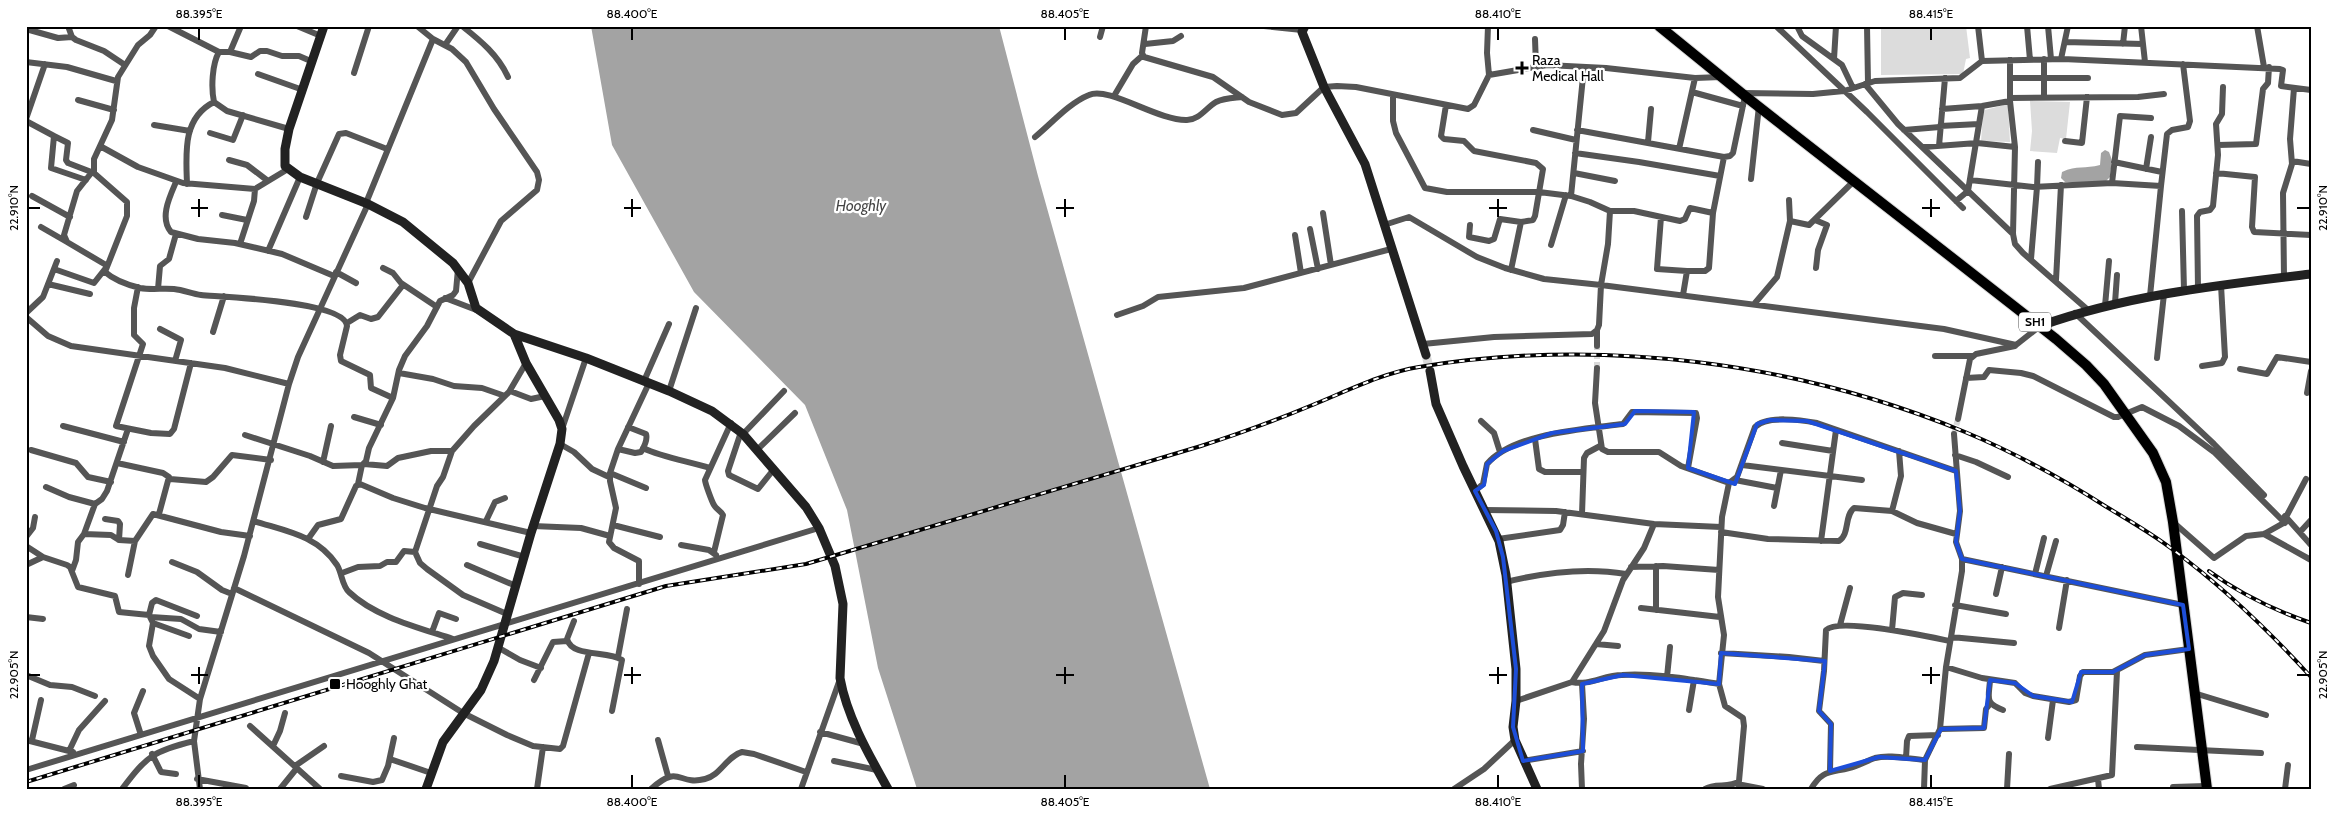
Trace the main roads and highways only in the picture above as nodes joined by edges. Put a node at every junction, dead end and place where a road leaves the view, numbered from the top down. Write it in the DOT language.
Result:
graph roads {
  1 [pos="1659,26"];
  2 [pos="2206,787"];
  1 -- 2 [label="main road, SH1"];
}
